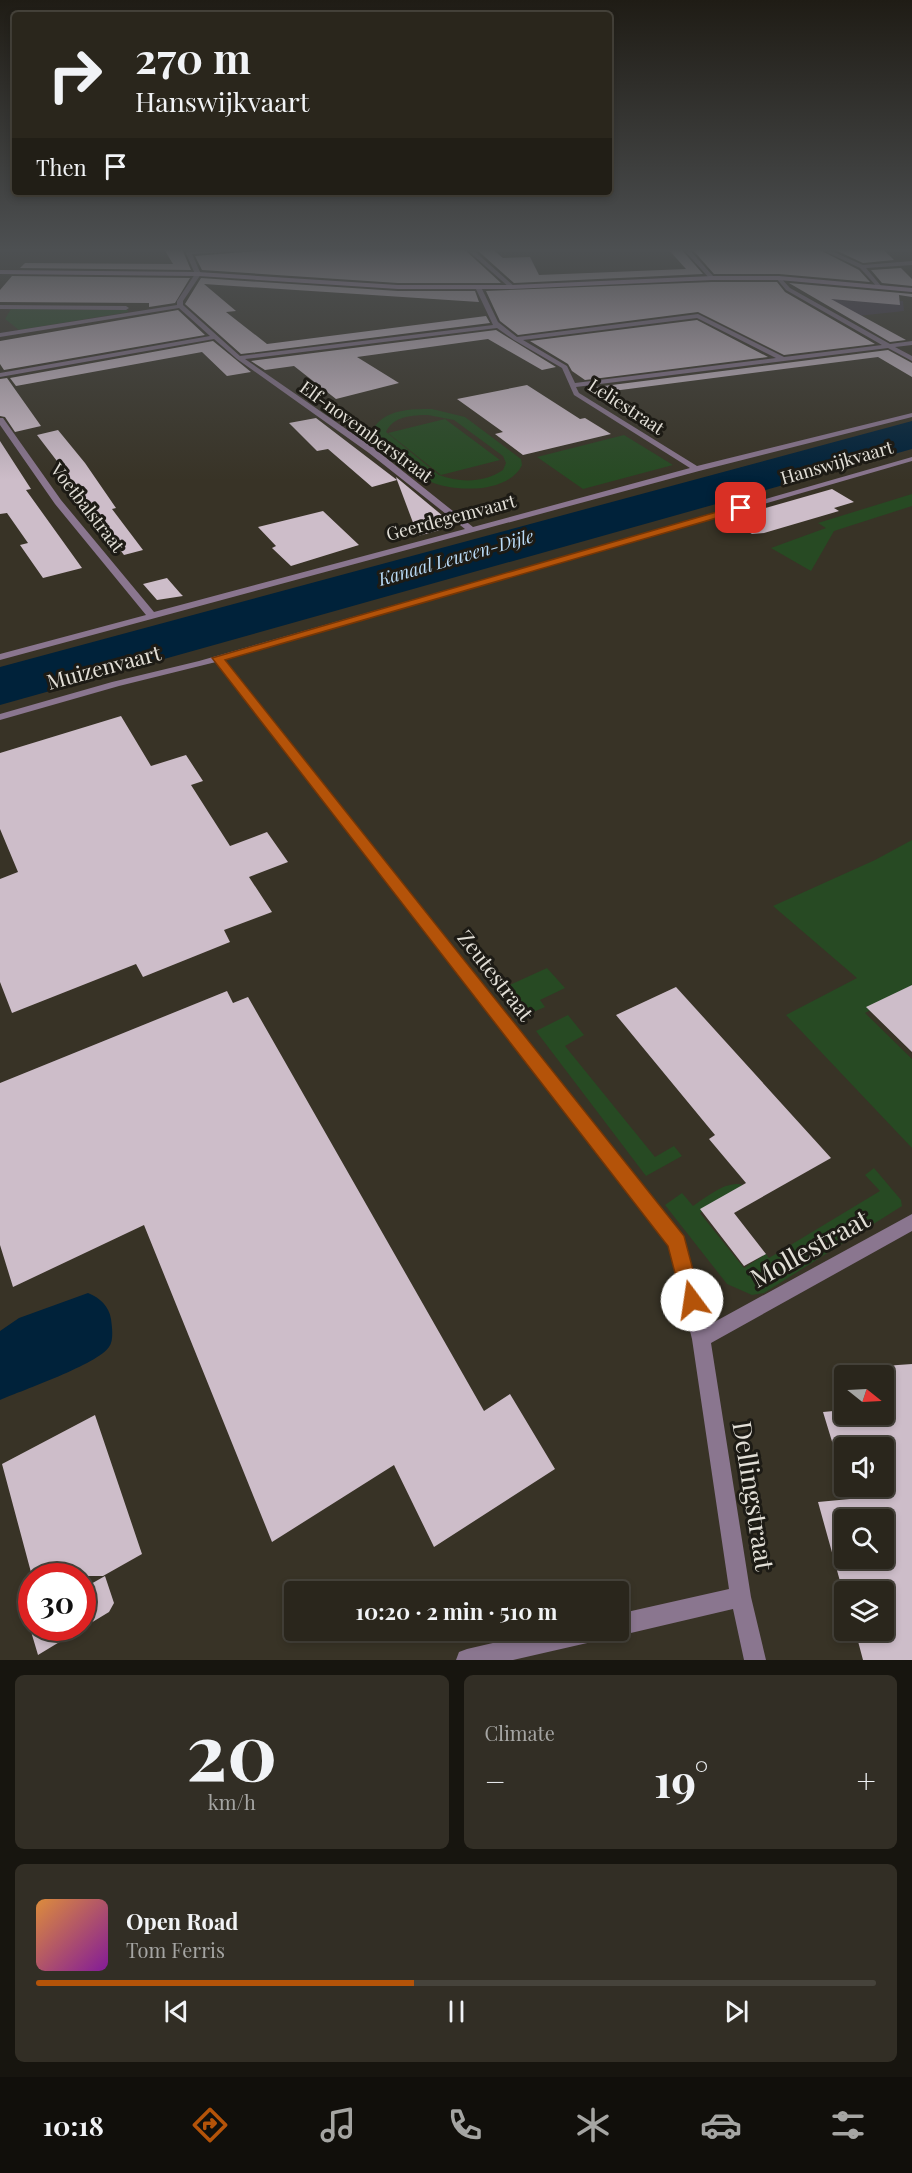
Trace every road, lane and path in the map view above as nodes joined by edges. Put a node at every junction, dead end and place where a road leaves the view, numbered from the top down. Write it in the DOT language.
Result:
graph roads {
  1 [pos="53,326"];
  2 [pos="202,326"];
  3 [pos="494,326"];
  4 [pos="498,326"];
  5 [pos="615,326"];
  6 [pos="719,326"];
  7 [pos="854,326"];
  8 [pos="0,335"];
  9 [pos="214,337"];
  10 [pos="516,339"];
  11 [pos="912,343"];
  12 [pos="888,346"];
  13 [pos="239,358"];
  14 [pos="785,360"];
  15 [pos="912,360"];
  16 [pos="0,375"];
  17 [pos="572,385"];
  18 [pos="912,415"];
  19 [pos="0,420"];
  20 [pos="912,459"];
  21 [pos="696,469"];
  22 [pos="472,530"];
  23 [pos="151,615"];
  24 [pos="0,657"];
  25 [pos="218,658"];
  26 [pos="0,717"];
  27 [pos="912,1222"];
  28 [pos="701,1339"];
  29 [pos="741,1597"];
  30 [pos="629,1622"];
  31 [pos="549,1641"];
  32 [pos="467,1660"];
  33 [pos="755,1660"];
  1 -- 8 [label="street"];
  2 -- 9 [label="street, Elf-novemberstraat"];
  3 -- 13 [label="street"];
  4 -- 10 [label="street, Leliestraat"];
  5 -- 10 [label="street"];
  6 -- 14 [label="street"];
  7 -- 12 [label="street"];
  9 -- 13 [label="street, Elf-novemberstraat"];
  9 -- 16 [label="street"];
  10 -- 17 [label="street, Leliestraat"];
  11 -- 12 [label="street"];
  12 -- 14 [label="street"];
  12 -- 15 [label="street"];
  13 -- 22 [label="street, Elf-novemberstraat"];
  14 -- 17 [label="street"];
  17 -- 21 [label="street, Leliestraat"];
  18 -- 21 [label="street, Geerdegemvaart"];
  19 -- 23 [label="street, Voetbalstraat"];
  20 -- 25 [label="street, Hanswijkvaart"];
  21 -- 22 [label="street, Geerdegemvaart"];
  22 -- 23 [label="street, Geerdegemvaart"];
  23 -- 24 [label="street, Geerdegemvaart"];
  25 -- 26 [label="street, Muizenvaart"];
  25 -- 28 [label="street, Zeutestraat"];
  27 -- 28 [label="street, Mollestraat"];
  28 -- 29 [label="street, Dellingstraat"];
  29 -- 30 [label="street"];
  29 -- 33 [label="street, Dellingstraat"];
  31 -- 32 [label="street"];
}
